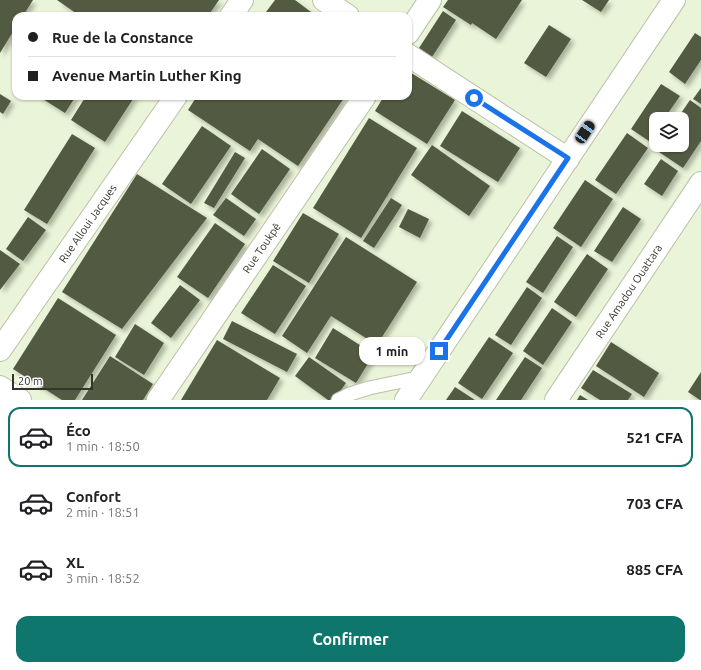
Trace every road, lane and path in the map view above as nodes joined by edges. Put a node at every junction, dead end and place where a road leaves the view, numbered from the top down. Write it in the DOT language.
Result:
graph roads {
  1 [pos="242,0"];
  2 [pos="324,0"];
  3 [pos="430,0"];
  4 [pos="674,0"];
  5 [pos="234,12"];
  6 [pos="342,12"];
  7 [pos="412,27"];
  8 [pos="412,58"];
  9 [pos="173,100"];
  10 [pos="362,100"];
  11 [pos="568,158"];
  12 [pos="701,182"];
  13 [pos="0,350"];
  14 [pos="422,377"];
  15 [pos="0,387"];
  16 [pos="20,400"];
  17 [pos="158,400"];
  18 [pos="338,400"];
  19 [pos="406,400"];
  20 [pos="556,400"];
  1 -- 5 [label="street"];
  2 -- 6 [label="street"];
  3 -- 7 [label="street"];
  4 -- 11 [label="street"];
  8 -- 11 [label="street"];
  9 -- 13 [label="street, Rue Alloui Jacques"];
  10 -- 17 [label="street, Rue Toukpê"];
  11 -- 14 [label="street"];
  12 -- 20 [label="street, Rue Amadou Ouattara"];
  14 -- 18 [label="lane"];
  14 -- 19 [label="street"];
  15 -- 16 [label="street"];
}
